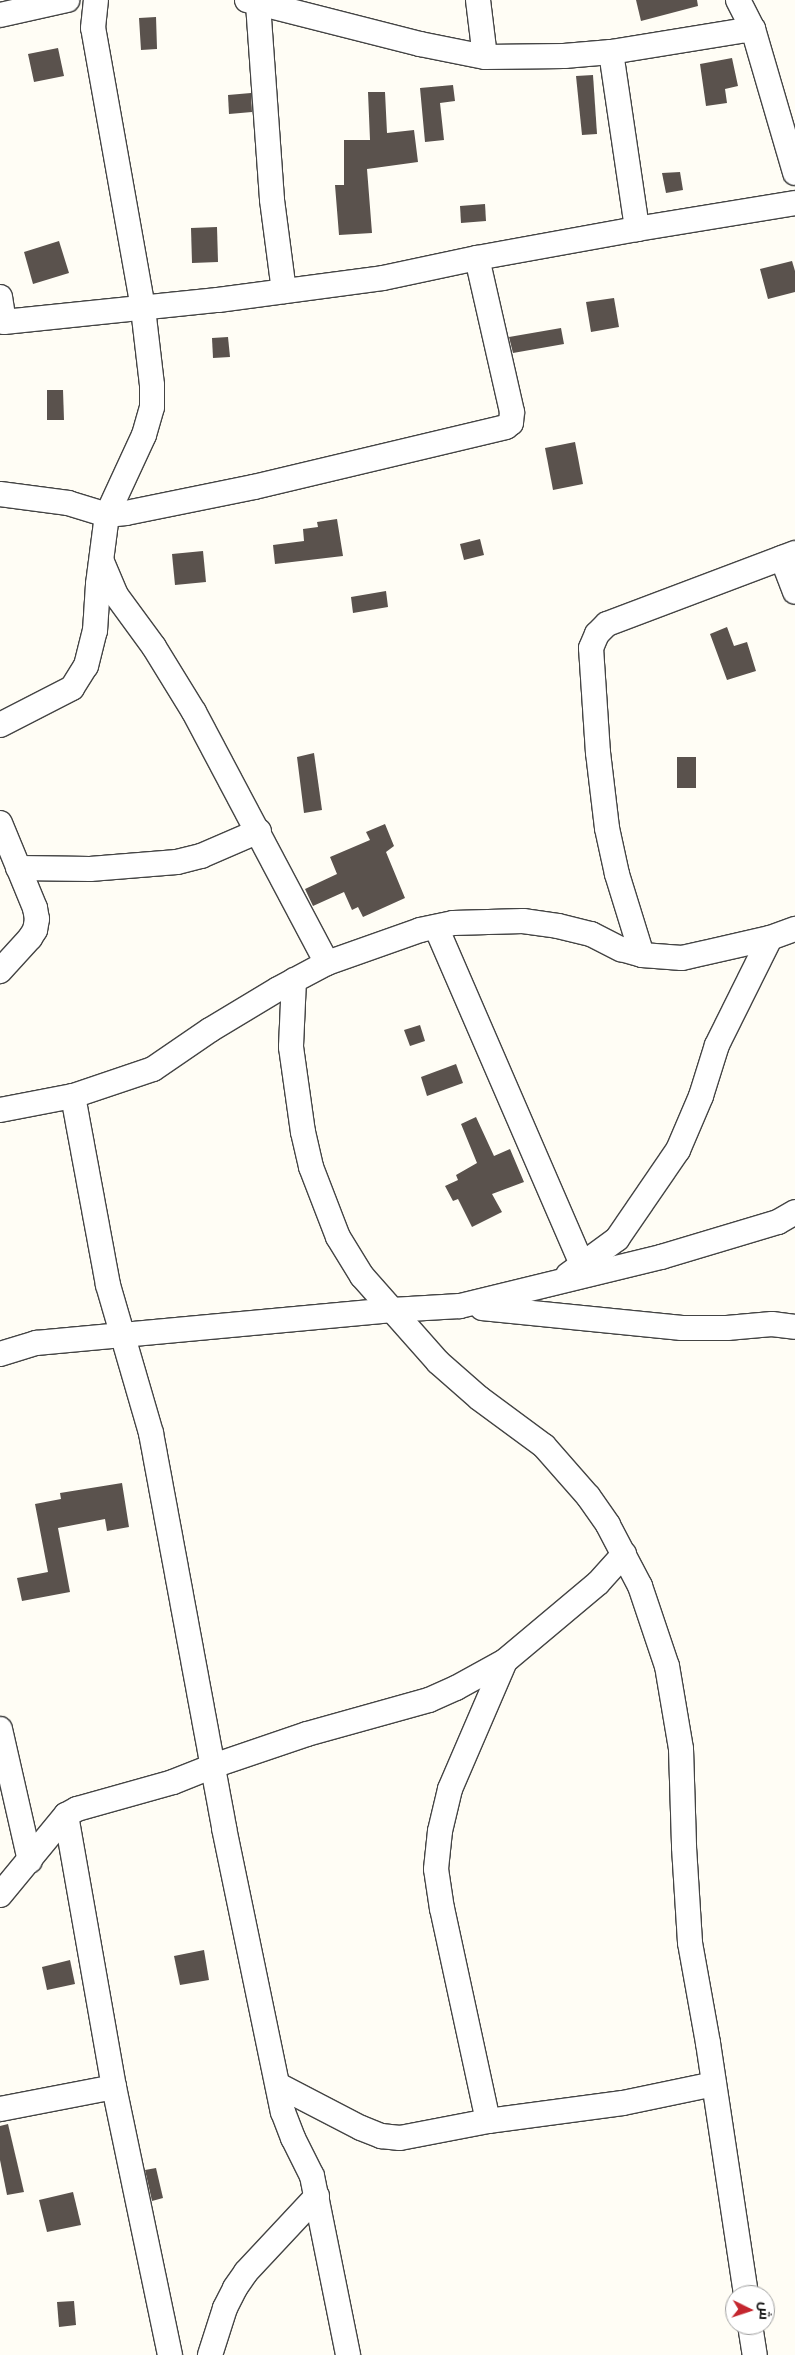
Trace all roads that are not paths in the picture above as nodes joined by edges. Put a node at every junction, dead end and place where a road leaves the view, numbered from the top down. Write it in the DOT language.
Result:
graph roads {
  1 [pos="67,0"];
  2 [pos="96,0"];
  3 [pos="478,0"];
  4 [pos="738,0"];
  5 [pos="253,2"];
  6 [pos="0,15"];
  7 [pos="753,29"];
  8 [pos="611,52"];
  9 [pos="485,57"];
  10 [pos="795,173"];
  11 [pos="795,203"];
  12 [pos="637,229"];
  13 [pos="476,258"];
  14 [pos="284,291"];
  15 [pos="0,297"];
  16 [pos="143,308"];
  17 [pos="2,321"];
  18 [pos="0,494"];
  19 [pos="107,515"];
  20 [pos="788,556"];
  21 [pos="101,558"];
  22 [pos="795,592"];
  23 [pos="0,725"];
  24 [pos="0,823"];
  25 [pos="259,831"];
  26 [pos="18,868"];
  27 [pos="436,926"];
  28 [pos="795,929"];
  29 [pos="770,938"];
  30 [pos="642,955"];
  31 [pos="327,963"];
  32 [pos="0,971"];
  33 [pos="294,980"];
  34 [pos="73,1096"];
  35 [pos="0,1110"];
  36 [pos="795,1212"];
  37 [pos="582,1265"];
  38 [pos="559,1282"];
  39 [pos="460,1306"];
  40 [pos="392,1310"];
  41 [pos="795,1327"];
  42 [pos="122,1336"];
  43 [pos="0,1354"];
  44 [pos="624,1554"];
  45 [pos="505,1660"];
  46 [pos="0,1729"];
  47 [pos="213,1766"];
  48 [pos="66,1815"];
  49 [pos="30,1861"];
  50 [pos="0,1896"];
  51 [pos="714,2084"];
  52 [pos="278,2085"];
  53 [pos="114,2087"];
  54 [pos="0,2109"];
  55 [pos="488,2121"];
  56 [pos="317,2196"];
  57 [pos="744,2285"];
  58 [pos="752,2335"];
  59 [pos="170,2355"];
  60 [pos="210,2355"];
  61 [pos="348,2355"];
  62 [pos="755,2355"];
  1 -- 6 [label="street"];
  2 -- 16 [label="street"];
  3 -- 9 [label="street"];
  4 -- 7 [label="street"];
  5 -- 9 [label="street"];
  5 -- 14 [label="street"];
  7 -- 8 [label="street"];
  7 -- 10 [label="street"];
  8 -- 9 [label="street"];
  8 -- 12 [label="street"];
  11 -- 12 [label="street"];
  12 -- 13 [label="street"];
  13 -- 14 [label="street"];
  13 -- 19 [label="street"];
  14 -- 16 [label="street"];
  15 -- 17 [label="street"];
  16 -- 17 [label="street"];
  16 -- 19 [label="street"];
  18 -- 19 [label="street"];
  19 -- 21 [label="street"];
  20 -- 22 [label="street"];
  20 -- 30 [label="street"];
  21 -- 23 [label="street"];
  21 -- 25 [label="street"];
  24 -- 26 [label="street"];
  25 -- 26 [label="street"];
  25 -- 31 [label="street"];
  26 -- 32 [label="street"];
  27 -- 30 [label="street"];
  27 -- 31 [label="street"];
  27 -- 37 [label="street"];
  28 -- 29 [label="street"];
  29 -- 30 [label="street"];
  29 -- 37 [label="street"];
  31 -- 33 [label="street"];
  33 -- 34 [label="street"];
  33 -- 40 [label="street"];
  34 -- 35 [label="street"];
  34 -- 42 [label="street"];
  36 -- 38 [label="street"];
  37 -- 38 [label="street"];
  38 -- 39 [label="street"];
  39 -- 40 [label="street"];
  39 -- 41 [label="street"];
  40 -- 42 [label="street"];
  40 -- 44 [label="street"];
  42 -- 43 [label="street"];
  42 -- 47 [label="street"];
  44 -- 45 [label="street"];
  44 -- 51 [label="street"];
  45 -- 47 [label="street"];
  45 -- 55 [label="street"];
  46 -- 49 [label="street"];
  47 -- 48 [label="street"];
  47 -- 52 [label="street"];
  48 -- 49 [label="street"];
  48 -- 53 [label="street"];
  49 -- 50 [label="street"];
  51 -- 55 [label="street"];
  51 -- 57 [label="street"];
  52 -- 55 [label="street"];
  52 -- 56 [label="street"];
  53 -- 54 [label="street"];
  53 -- 59 [label="street"];
  56 -- 60 [label="street"];
  56 -- 61 [label="street"];
  58 -- 62 [label="street"];
}
